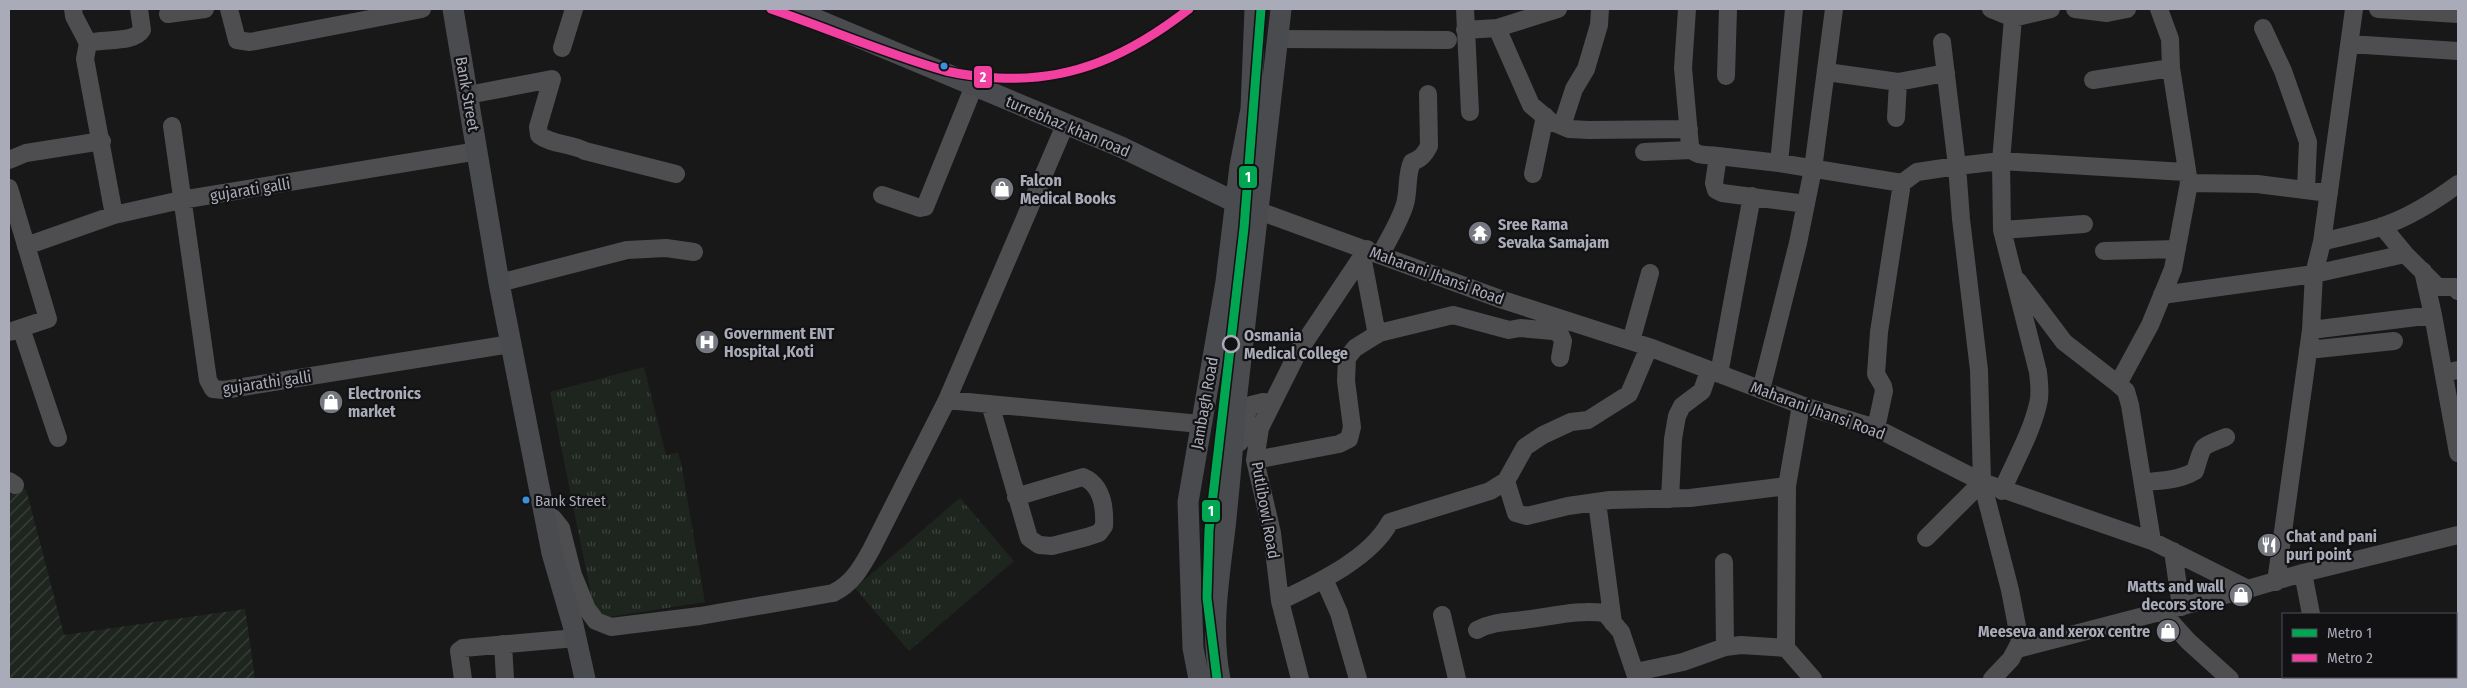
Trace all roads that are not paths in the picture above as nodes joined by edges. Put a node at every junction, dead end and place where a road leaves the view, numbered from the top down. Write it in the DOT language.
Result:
graph roads {
  1 [pos="73,9"];
  2 [pos="138,9"];
  3 [pos="205,9"];
  4 [pos="229,9"];
  5 [pos="422,9"];
  6 [pos="453,9"];
  7 [pos="574,9"];
  8 [pos="786,9"];
  9 [pos="1255,9"];
  10 [pos="1281,9"];
  11 [pos="1465,9"];
  12 [pos="1558,9"];
  13 [pos="1600,9"];
  14 [pos="1686,9"];
  15 [pos="1728,9"];
  16 [pos="1794,9"];
  17 [pos="1834,9"];
  18 [pos="1991,9"];
  19 [pos="2051,9"];
  20 [pos="2076,9"];
  21 [pos="2127,9"];
  22 [pos="2159,9"];
  23 [pos="2354,9"];
  24 [pos="2378,9"];
  25 [pos="168,14"];
  26 [pos="2458,14"];
  27 [pos="2014,18"];
  28 [pos="1498,28"];
  29 [pos="2263,28"];
  30 [pos="1465,30"];
  31 [pos="1279,39"];
  32 [pos="1448,40"];
  33 [pos="1942,42"];
  34 [pos="88,43"];
  35 [pos="2349,44"];
  36 [pos="562,48"];
  37 [pos="2458,51"];
  38 [pos="2171,68"];
  39 [pos="1827,72"];
  40 [pos="1946,73"];
  41 [pos="1726,76"];
  42 [pos="2093,80"];
  43 [pos="1898,82"];
  44 [pos="974,86"];
  45 [pos="1428,94"];
  46 [pos="468,95"];
  47 [pos="1470,112"];
  48 [pos="1545,116"];
  49 [pos="1896,118"];
  50 [pos="1065,125"];
  51 [pos="172,126"];
  52 [pos="1562,126"];
  53 [pos="1689,129"];
  54 [pos="102,140"];
  55 [pos="1692,150"];
  56 [pos="478,151"];
  57 [pos="1644,152"];
  58 [pos="1718,156"];
  59 [pos="9,160"];
  60 [pos="2001,162"];
  61 [pos="1779,163"];
  62 [pos="1957,166"];
  63 [pos="1813,169"];
  64 [pos="676,174"];
  65 [pos="1533,174"];
  66 [pos="2187,177"];
  67 [pos="1902,184"];
  68 [pos="2458,184"];
  69 [pos="9,188"];
  70 [pos="2306,189"];
  71 [pos="2329,193"];
  72 [pos="882,196"];
  73 [pos="1752,196"];
  74 [pos="2442,197"];
  75 [pos="181,200"];
  76 [pos="1237,203"];
  77 [pos="1806,204"];
  78 [pos="2458,204"];
  79 [pos="1259,211"];
  80 [pos="114,215"];
  81 [pos="2084,224"];
  82 [pos="2382,226"];
  83 [pos="2002,230"];
  84 [pos="2322,242"];
  85 [pos="26,246"];
  86 [pos="2177,249"];
  87 [pos="2104,251"];
  88 [pos="694,252"];
  89 [pos="1370,253"];
  90 [pos="2404,254"];
  91 [pos="2423,271"];
  92 [pos="1650,273"];
  93 [pos="2314,274"];
  94 [pos="2013,275"];
  95 [pos="499,283"];
  96 [pos="2458,291"];
  97 [pos="2162,295"];
  98 [pos="2433,315"];
  99 [pos="15,330"];
  100 [pos="2311,330"];
  101 [pos="1377,335"];
  102 [pos="1631,341"];
  103 [pos="2394,341"];
  104 [pos="511,344"];
  105 [pos="1649,347"];
  106 [pos="2308,350"];
  107 [pos="1242,357"];
  108 [pos="1560,358"];
  109 [pos="2451,371"];
  110 [pos="1714,372"];
  111 [pos="1208,378"];
  112 [pos="2118,384"];
  113 [pos="1761,390"];
  114 [pos="947,400"];
  115 [pos="1272,403"];
  116 [pos="990,404"];
  117 [pos="1801,405"];
  118 [pos="2454,410"];
  119 [pos="1200,424"];
  120 [pos="1876,428"];
  121 [pos="2226,437"];
  122 [pos="58,438"];
  123 [pos="2458,453"];
  124 [pos="1255,460"];
  125 [pos="1231,474"];
  126 [pos="1506,481"];
  127 [pos="1982,482"];
  128 [pos="2144,482"];
  129 [pos="1787,486"];
  130 [pos="2002,491"];
  131 [pos="1016,497"];
  132 [pos="1670,499"];
  133 [pos="1597,502"];
  134 [pos="544,513"];
  135 [pos="2458,535"];
  136 [pos="1926,538"];
  137 [pos="2152,541"];
  138 [pos="2173,551"];
  139 [pos="1724,562"];
  140 [pos="2304,573"];
  141 [pos="1324,579"];
  142 [pos="2276,582"];
  143 [pos="2248,589"];
  144 [pos="1280,600"];
  145 [pos="2181,607"];
  146 [pos="2162,612"];
  147 [pos="2311,613"];
  148 [pos="1442,615"];
  149 [pos="1613,623"];
  150 [pos="1477,630"];
  151 [pos="1192,634"];
  152 [pos="576,638"];
  153 [pos="1216,641"];
  154 [pos="503,644"];
  155 [pos="1725,646"];
  156 [pos="1786,648"];
  157 [pos="2014,654"];
  158 [pos="1637,676"];
  159 [pos="463,679"];
  160 [pos="505,679"];
  161 [pos="585,679"];
  162 [pos="1199,679"];
  163 [pos="1220,679"];
  164 [pos="1300,679"];
  165 [pos="1358,679"];
  166 [pos="1457,679"];
  167 [pos="1812,679"];
  168 [pos="1992,679"];
  169 [pos="2005,679"];
  170 [pos="2230,679"];
  1 -- 34 [label="street"];
  2 -- 34 [label="street"];
  3 -- 25 [label="street"];
  4 -- 5 [label="street"];
  6 -- 46 [label="main road, Bank Street"];
  7 -- 36 [label="street"];
  8 -- 44 [label="main road, turrebhaz khan road"];
  9 -- 76 [label="main road, Jambagh Road"];
  10 -- 31 [label="main road"];
  11 -- 30 [label="street"];
  12 -- 28 [label="street"];
  13 -- 52 [label="street"];
  14 -- 53 [label="street"];
  15 -- 41 [label="street"];
  16 -- 61 [label="street"];
  17 -- 39 [label="street"];
  18 -- 27 [label="street"];
  19 -- 27 [label="street"];
  20 -- 21 [label="street"];
  22 -- 38 [label="street"];
  23 -- 35 [label="street"];
  24 -- 26 [label="street"];
  27 -- 60 [label="street"];
  28 -- 30 [label="street"];
  28 -- 48 [label="street"];
  29 -- 70 [label="street"];
  30 -- 47 [label="street"];
  31 -- 32 [label="street"];
  31 -- 79 [label="main road"];
  33 -- 40 [label="street"];
  34 -- 54 [label="street"];
  35 -- 37 [label="street"];
  35 -- 71 [label="street"];
  38 -- 42 [label="street"];
  38 -- 66 [label="street"];
  39 -- 43 [label="street"];
  39 -- 63 [label="street"];
  40 -- 43 [label="street"];
  40 -- 62 [label="street"];
  43 -- 49 [label="street"];
  44 -- 50 [label="main road, turrebhaz khan road"];
  44 -- 72 [label="street"];
  45 -- 89 [label="street, Putlibowl Road"];
  46 -- 56 [label="main road, Bank Street"];
  46 -- 64 [label="street"];
  48 -- 52 [label="street"];
  48 -- 65 [label="street"];
  50 -- 76 [label="main road, turrebhaz khan road"];
  50 -- 114 [label="street"];
  51 -- 75 [label="street"];
  52 -- 53 [label="street"];
  53 -- 55 [label="street"];
  54 -- 59 [label="street"];
  54 -- 80 [label="street"];
  55 -- 57 [label="street"];
  55 -- 58 [label="street"];
  56 -- 75 [label="street, gujarati galli"];
  56 -- 95 [label="main road, Bank Street"];
  58 -- 61 [label="street"];
  58 -- 73 [label="street"];
  60 -- 62 [label="street"];
  60 -- 66 [label="street"];
  60 -- 83 [label="street"];
  61 -- 63 [label="street"];
  62 -- 67 [label="street"];
  62 -- 127 [label="street"];
  63 -- 67 [label="street"];
  63 -- 77 [label="street"];
  66 -- 70 [label="street"];
  66 -- 86 [label="street"];
  67 -- 120 [label="street"];
  68 -- 74 [label="street"];
  69 -- 85 [label="street"];
  70 -- 71 [label="street"];
  71 -- 84 [label="street"];
  73 -- 77 [label="street"];
  73 -- 110 [label="street"];
  74 -- 78 [label="street"];
  74 -- 82 [label="street"];
  75 -- 80 [label="street, gujarati galli"];
  75 -- 104 [label="street, gujarathi galli"];
  76 -- 111 [label="main road, Jambagh Road"];
  77 -- 113 [label="street"];
  79 -- 89 [label="street, Maharani Jhansi Road"];
  79 -- 107 [label="main road"];
  80 -- 85 [label="street, gujarati galli"];
  81 -- 83 [label="street"];
  82 -- 84 [label="street"];
  82 -- 90 [label="street"];
  83 -- 94 [label="street"];
  84 -- 93 [label="street"];
  85 -- 99 [label="street"];
  86 -- 87 [label="street"];
  86 -- 97 [label="street"];
  88 -- 95 [label="street"];
  89 -- 101 [label="street"];
  89 -- 102 [label="street, Maharani Jhansi Road"];
  89 -- 115 [label="street, Putlibowl Road"];
  90 -- 91 [label="street"];
  90 -- 93 [label="street"];
  91 -- 96 [label="street"];
  91 -- 98 [label="street"];
  92 -- 102 [label="street"];
  93 -- 97 [label="street"];
  93 -- 100 [label="street"];
  94 -- 112 [label="street"];
  94 -- 130 [label="street"];
  95 -- 104 [label="main road, Bank Street"];
  97 -- 112 [label="street"];
  98 -- 100 [label="street"];
  98 -- 109 [label="street"];
  99 -- 122 [label="street"];
  100 -- 106 [label="street"];
  101 -- 108 [label="street"];
  101 -- 124 [label="street"];
  102 -- 105 [label="street, Maharani Jhansi Road"];
  103 -- 106 [label="street"];
  104 -- 134 [label="main road, Bank Street"];
  105 -- 110 [label="street, Maharani Jhansi Road"];
  105 -- 126 [label="street"];
  106 -- 142 [label="street"];
  107 -- 111 [label="main road"];
  107 -- 125 [label="main road"];
  109 -- 118 [label="street"];
  110 -- 113 [label="street, Maharani Jhansi Road"];
  110 -- 132 [label="street"];
  111 -- 119 [label="main road, Jambagh Road"];
  112 -- 128 [label="street"];
  113 -- 117 [label="street, Maharani Jhansi Road"];
  114 -- 116 [label="street"];
  114 -- 134 [label="street"];
  115 -- 124 [label="street, Putlibowl Road"];
  115 -- 125 [label="street"];
  116 -- 119 [label="street"];
  116 -- 131 [label="street"];
  117 -- 120 [label="street, Maharani Jhansi Road"];
  117 -- 129 [label="street"];
  118 -- 123 [label="street"];
  119 -- 151 [label="main road, Jambagh Road"];
  120 -- 127 [label="street, Maharani Jhansi Road"];
  121 -- 128 [label="street"];
  124 -- 144 [label="street, Putlibowl Road"];
  125 -- 153 [label="main road"];
  126 -- 133 [label="street"];
  126 -- 141 [label="street"];
  127 -- 130 [label="street, Maharani Jhansi Road"];
  127 -- 136 [label="street"];
  127 -- 157 [label="street"];
  128 -- 137 [label="street"];
  129 -- 132 [label="street"];
  129 -- 156 [label="street"];
  130 -- 137 [label="street, Maharani Jhansi Road"];
  131 -- 131 [label="street"];
  132 -- 133 [label="street"];
  133 -- 149 [label="street"];
  134 -- 152 [label="main road, Bank Street"];
  135 -- 140 [label="street"];
  137 -- 138 [label="street, Maharani Jhansi Road"];
  138 -- 143 [label="street, Maharani Jhansi Road"];
  138 -- 145 [label="street"];
  139 -- 155 [label="street"];
  140 -- 142 [label="street"];
  140 -- 147 [label="street"];
  141 -- 144 [label="street"];
  141 -- 165 [label="street"];
  142 -- 143 [label="street"];
  143 -- 145 [label="street"];
  144 -- 164 [label="street, Putlibowl Road"];
  145 -- 146 [label="street"];
  146 -- 157 [label="street"];
  146 -- 170 [label="street"];
  148 -- 166 [label="street"];
  149 -- 150 [label="street"];
  149 -- 158 [label="street"];
  151 -- 153 [label="main road"];
  151 -- 162 [label="main road, Jambagh Road"];
  152 -- 154 [label="street"];
  152 -- 161 [label="main road, Bank Street"];
  153 -- 163 [label="main road"];
  154 -- 159 [label="street"];
  154 -- 160 [label="street"];
  155 -- 156 [label="street"];
  155 -- 158 [label="street"];
  156 -- 167 [label="street"];
  157 -- 168 [label="street"];
  157 -- 169 [label="street"];
}
